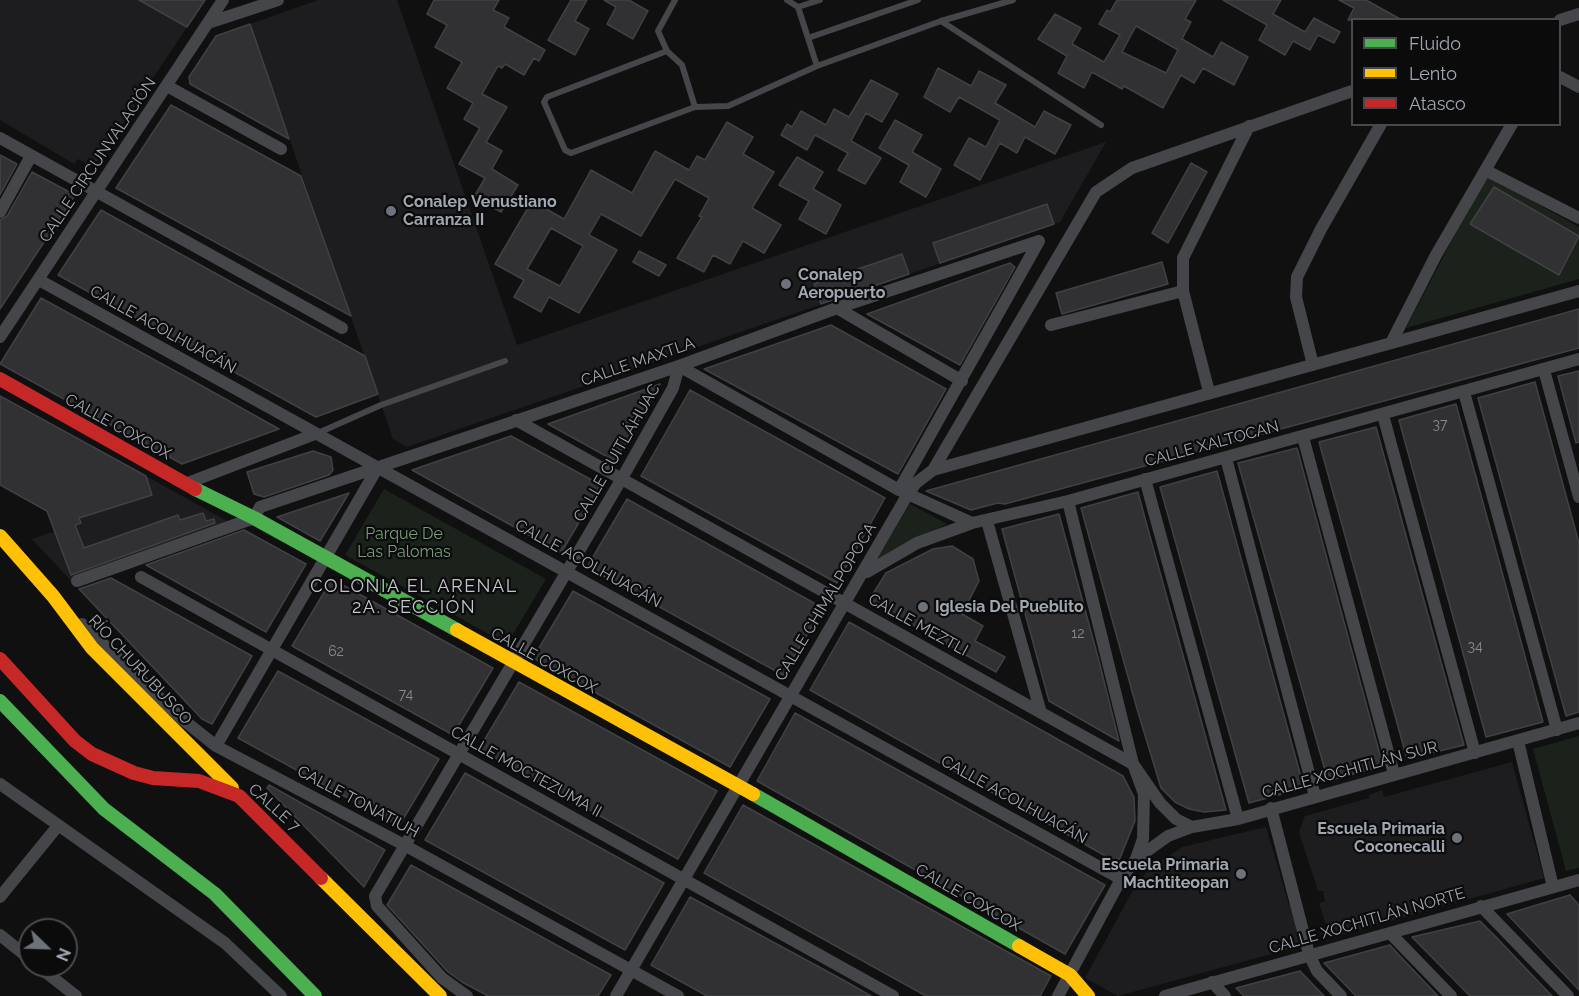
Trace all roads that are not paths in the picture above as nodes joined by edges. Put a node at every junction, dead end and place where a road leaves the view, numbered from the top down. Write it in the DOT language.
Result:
graph roads {
  1 [pos="223,0"];
  2 [pos="278,0"];
  3 [pos="675,0"];
  4 [pos="786,0"];
  5 [pos="820,0"];
  6 [pos="918,0"];
  7 [pos="1013,0"];
  8 [pos="798,8"];
  9 [pos="1579,14"];
  10 [pos="1561,20"];
  11 [pos="941,21"];
  12 [pos="208,23"];
  13 [pos="808,38"];
  14 [pos="667,51"];
  15 [pos="817,66"];
  16 [pos="1561,77"];
  17 [pos="167,86"];
  18 [pos="1579,87"];
  19 [pos="1351,92"];
  20 [pos="695,107"];
  21 [pos="1101,125"];
  22 [pos="1250,126"];
  23 [pos="1380,126"];
  24 [pos="1511,126"];
  25 [pos="0,138"];
  26 [pos="281,149"];
  27 [pos="31,156"];
  28 [pos="1487,171"];
  29 [pos="97,191"];
  30 [pos="0,212"];
  31 [pos="1579,218"];
  32 [pos="39,280"];
  33 [pos="1183,291"];
  34 [pos="1579,291"];
  35 [pos="837,308"];
  36 [pos="1051,325"];
  37 [pos="342,328"];
  38 [pos="0,337"];
  39 [pos="1391,342"];
  40 [pos="1579,359"];
  41 [pos="505,361"];
  42 [pos="1313,365"];
  43 [pos="679,366"];
  44 [pos="1544,370"];
  45 [pos="0,379"];
  46 [pos="962,381"];
  47 [pos="1209,392"];
  48 [pos="1464,392"];
  49 [pos="1383,415"];
  50 [pos="516,420"];
  51 [pos="315,434"];
  52 [pos="1303,437"];
  53 [pos="1226,458"];
  54 [pos="378,467"];
  55 [pos="933,470"];
  56 [pos="1145,479"];
  57 [pos="621,480"];
  58 [pos="185,484"];
  59 [pos="904,492"];
  60 [pos="1579,497"];
  61 [pos="1068,501"];
  62 [pos="254,518"];
  63 [pos="987,521"];
  64 [pos="972,523"];
  65 [pos="0,536"];
  66 [pos="326,558"];
  67 [pos="567,571"];
  68 [pos="861,576"];
  69 [pos="141,578"];
  70 [pos="77,581"];
  71 [pos="53,596"];
  72 [pos="844,602"];
  73 [pos="272,650"];
  74 [pos="0,659"];
  75 [pos="512,663"];
  76 [pos="791,694"];
  77 [pos="0,701"];
  78 [pos="1041,713"];
  79 [pos="1579,723"];
  80 [pos="1557,730"];
  81 [pos="1518,741"];
  82 [pos="216,746"];
  83 [pos="460,753"];
  84 [pos="1475,753"];
  85 [pos="1133,764"];
  86 [pos="1394,774"];
  87 [pos="0,784"];
  88 [pos="739,786"];
  89 [pos="239,796"];
  90 [pos="1315,796"];
  91 [pos="1271,808"];
  92 [pos="1238,819"];
  93 [pos="57,827"];
  94 [pos="1192,827"];
  95 [pos="406,846"];
  96 [pos="1136,859"];
  97 [pos="1121,879"];
  98 [pos="683,880"];
  99 [pos="1577,883"];
  100 [pos="1553,887"];
  101 [pos="0,897"];
  102 [pos="1481,906"];
  103 [pos="1391,934"];
  104 [pos="0,935"];
  105 [pos="18,949"];
  106 [pos="1309,954"];
  107 [pos="630,969"];
  108 [pos="1070,975"];
  109 [pos="53,978"];
  110 [pos="1212,982"];
  111 [pos="76,996"];
  112 [pos="280,996"];
  113 [pos="315,996"];
  114 [pos="440,996"];
  115 [pos="467,996"];
  116 [pos="616,996"];
  117 [pos="678,996"];
  118 [pos="893,996"];
  119 [pos="1058,996"];
  120 [pos="1088,996"];
  121 [pos="1165,996"];
  122 [pos="1225,996"];
  123 [pos="1341,996"];
  124 [pos="1451,996"];
  125 [pos="1568,996"];
  1 -- 12 [label="street, CALLE CIRCUNVALACIÓN"];
  2 -- 12 [label="street"];
  3 -- 14 [label="lane"];
  4 -- 8 [label="lane"];
  5 -- 8 [label="lane"];
  6 -- 13 [label="lane"];
  7 -- 11 [label="lane"];
  8 -- 13 [label="lane"];
  9 -- 10 [label="street"];
  11 -- 15 [label="lane"];
  11 -- 21 [label="lane"];
  12 -- 17 [label="street, CALLE CIRCUNVALACIÓN"];
  13 -- 15 [label="lane"];
  14 -- 20 [label="lane"];
  14 -- 20 [label="lane"];
  15 -- 20 [label="lane"];
  16 -- 18 [label="street"];
  17 -- 26 [label="street"];
  17 -- 29 [label="street, CALLE CIRCUNVALACIÓN"];
  19 -- 22 [label="street"];
  22 -- 33 [label="street"];
  22 -- 55 [label="street, CALLE CHIMALPOPOCA"];
  23 -- 42 [label="street"];
  24 -- 28 [label="street"];
  25 -- 27 [label="street"];
  27 -- 29 [label="street"];
  27 -- 30 [label="street"];
  28 -- 31 [label="street"];
  28 -- 39 [label="street"];
  29 -- 32 [label="street, CALLE CIRCUNVALACIÓN"];
  29 -- 37 [label="street"];
  32 -- 38 [label="street, CALLE CIRCUNVALACIÓN"];
  32 -- 51 [label="street, CALLE ACOLHUACÁN"];
  33 -- 36 [label="street"];
  33 -- 47 [label="street"];
  34 -- 39 [label="street"];
  35 -- 43 [label="street, CALLE MAXTLA"];
  35 -- 46 [label="street"];
  35 -- 46 [label="street, CALLE MAXTLA"];
  39 -- 42 [label="street"];
  40 -- 44 [label="street, CALLE XALTOCAN"];
  41 -- 51 [label="lane"];
  42 -- 47 [label="street"];
  43 -- 50 [label="street, CALLE MAXTLA"];
  43 -- 57 [label="street, CALLE CUITLÁHUAC"];
  43 -- 59 [label="street"];
  44 -- 48 [label="street, CALLE XALTOCAN"];
  44 -- 60 [label="street"];
  45 -- 58 [label="main road, CALLE COXCOX"];
  46 -- 59 [label="street"];
  47 -- 55 [label="street"];
  48 -- 49 [label="street, CALLE XALTOCAN"];
  48 -- 80 [label="street"];
  49 -- 52 [label="street, CALLE XALTOCAN"];
  49 -- 84 [label="street"];
  50 -- 54 [label="street, CALLE MAXTLA"];
  50 -- 57 [label="street, CALLE MEZTLI"];
  51 -- 54 [label="street, CALLE ACOLHUACÁN"];
  51 -- 58 [label="street"];
  52 -- 53 [label="street, CALLE XALTOCAN"];
  52 -- 86 [label="street"];
  53 -- 56 [label="street, CALLE XALTOCAN"];
  53 -- 90 [label="street"];
  54 -- 62 [label="street, CALLE MAXTLA"];
  54 -- 66 [label="street"];
  54 -- 67 [label="street, CALLE ACOLHUACÁN"];
  55 -- 59 [label="street, CALLE CHIMALPOPOCA"];
  56 -- 61 [label="street, CALLE XALTOCAN"];
  56 -- 92 [label="street"];
  57 -- 67 [label="street, CALLE CUITLÁHUAC"];
  57 -- 72 [label="street, CALLE MEZTLI"];
  58 -- 62 [label="main road, CALLE COXCOX"];
  59 -- 64 [label="street"];
  59 -- 68 [label="street, CALLE CHIMALPOPOCA"];
  61 -- 63 [label="street, CALLE XALTOCAN"];
  61 -- 85 [label="street"];
  62 -- 66 [label="main road, CALLE COXCOX"];
  62 -- 70 [label="street, CALLE MAXTLA"];
  63 -- 64 [label="street, CALLE XALTOCAN"];
  63 -- 78 [label="street"];
  64 -- 68 [label="street, CALLE XALTOCAN"];
  65 -- 71 [label="main road, RÍO CHURUBUSCO"];
  66 -- 73 [label="street"];
  66 -- 75 [label="main road, CALLE COXCOX"];
  67 -- 75 [label="street, CALLE CUITLÁHUAC"];
  67 -- 76 [label="street, CALLE ACOLHUACÁN"];
  68 -- 72 [label="street, CALLE CHIMALPOPOCA"];
  69 -- 73 [label="street, CALLE MOCTEZUMA II"];
  71 -- 82 [label="street, CALLE TONATIUH"];
  71 -- 89 [label="main road, RÍO CHURUBUSCO"];
  72 -- 76 [label="street, CALLE CHIMALPOPOCA"];
  72 -- 78 [label="street, CALLE MEZTLI"];
  73 -- 82 [label="street"];
  73 -- 83 [label="street, CALLE MOCTEZUMA II"];
  74 -- 89 [label="main road, CALLE 7"];
  75 -- 83 [label="street, CALLE CUITLÁHUAC"];
  75 -- 88 [label="main road, CALLE COXCOX"];
  76 -- 88 [label="street, CALLE CHIMALPOPOCA"];
  76 -- 97 [label="street, CALLE ACOLHUACÁN"];
  77 -- 113 [label="main road"];
  78 -- 85 [label="street, CALLE MEZTLI"];
  79 -- 80 [label="street, CALLE XOCHITLÁN SUR"];
  80 -- 81 [label="street, CALLE XOCHITLÁN SUR"];
  81 -- 84 [label="street, CALLE XOCHITLÁN SUR"];
  81 -- 100 [label="street"];
  82 -- 95 [label="street, CALLE TONATIUH"];
  83 -- 95 [label="street, CALLE CUITLÁHUAC"];
  83 -- 98 [label="street, CALLE MOCTEZUMA II"];
  84 -- 86 [label="street, CALLE XOCHITLÁN SUR"];
  85 -- 94 [label="street, CALLE MEZTLI"];
  85 -- 96 [label="street"];
  86 -- 90 [label="street, CALLE XOCHITLÁN SUR"];
  87 -- 93 [label="street"];
  88 -- 98 [label="street, CALLE CHIMALPOPOCA"];
  88 -- 108 [label="main road, CALLE COXCOX"];
  89 -- 114 [label="main road, CALLE 7"];
  90 -- 91 [label="street, CALLE XOCHITLÁN SUR"];
  91 -- 92 [label="street, CALLE XOCHITLÁN SUR"];
  91 -- 106 [label="street"];
  92 -- 94 [label="street, CALLE XOCHITLÁN SUR"];
  93 -- 101 [label="street"];
  93 -- 112 [label="street"];
  94 -- 96 [label="street, CALLE XOCHITLÁN SUR"];
  95 -- 107 [label="street, CALLE TONATIUH"];
  95 -- 115 [label="street, CALLE CUITLÁHUAC"];
  96 -- 97 [label="street"];
  97 -- 108 [label="street"];
  98 -- 107 [label="street, CALLE CHIMALPOPOCA"];
  98 -- 118 [label="street, CALLE MOCTEZUMA II"];
  99 -- 100 [label="street, CALLE XOCHITLÁN NORTE"];
  100 -- 102 [label="street, CALLE XOCHITLÁN NORTE"];
  102 -- 103 [label="street, CALLE XOCHITLÁN NORTE"];
  102 -- 125 [label="street"];
  103 -- 106 [label="street, CALLE XOCHITLÁN NORTE"];
  103 -- 124 [label="street"];
  104 -- 105 [label="street"];
  106 -- 110 [label="street, CALLE XOCHITLÁN NORTE"];
  106 -- 123 [label="street"];
  107 -- 116 [label="street, CALLE CHIMALPOPOCA"];
  107 -- 117 [label="street, CALLE TONATIUH"];
  108 -- 119 [label="street"];
  108 -- 120 [label="main road, CALLE COXCOX"];
  109 -- 111 [label="street"];
  110 -- 121 [label="street, CALLE XOCHITLÁN NORTE"];
  110 -- 122 [label="street"];
}
